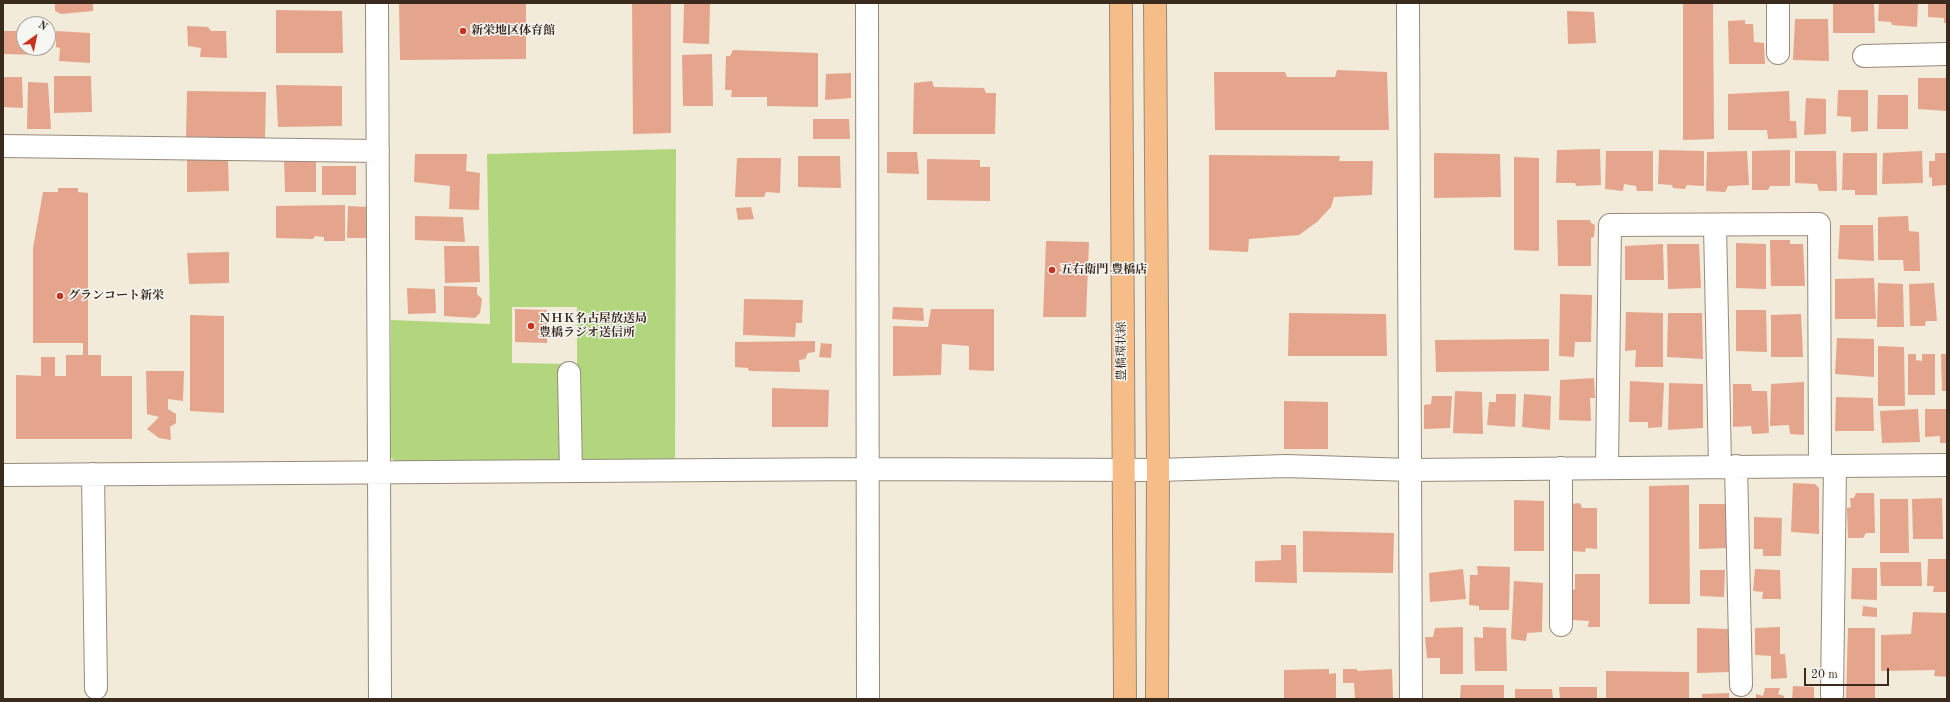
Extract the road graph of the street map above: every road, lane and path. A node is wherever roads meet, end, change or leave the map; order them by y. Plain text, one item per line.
1 (377, 3) edge
2 (868, 3) edge
3 (1121, 3) edge
4 (1155, 3) edge
5 (1408, 3) edge
6 (1778, 3) edge
7 (1778, 53) dead end
8 (1947, 54) edge
9 (1864, 56) dead end
10 (3, 146) edge
11 (378, 151) junction
12 (1716, 225) junction
13 (568, 373) dead end
14 (1827, 465) junction
15 (1947, 465) edge
16 (1728, 466) junction
17 (1607, 467) junction
18 (1561, 468) junction
19 (867, 469) junction
20 (1123, 470) junction
21 (1158, 470) junction
22 (1410, 470) junction
23 (571, 471) junction
24 (380, 472) junction
25 (93, 474) junction
26 (3, 475) edge
27 (1561, 624) dead end
28 (1741, 685) dead end
29 (96, 688) dead end
30 (1832, 695) dead end
31 (380, 699) edge
32 (868, 699) edge
33 (1125, 699) edge
34 (1157, 699) edge
35 (1411, 699) edge

1 - 11 street
2 - 19 street
3 - 20 main road, 豊橋環状線
4 - 21 main road
5 - 22 street
6 - 7 street
8 - 9 street
10 - 11 street
11 - 24 street
12 - 14 street
12 - 16 street
12 - 17 street
13 - 23 street
14 - 15 street
14 - 16 street
14 - 30 street
16 - 17 street
16 - 28 street
17 - 18 street
18 - 22 street
18 - 27 street
19 - 20 street
19 - 23 street
19 - 32 street
20 - 21 street
20 - 33 main road, 豊橋環状線
21 - 22 street
21 - 34 main road
22 - 35 street
23 - 24 street
24 - 25 street
24 - 31 street
25 - 26 street
25 - 29 street

